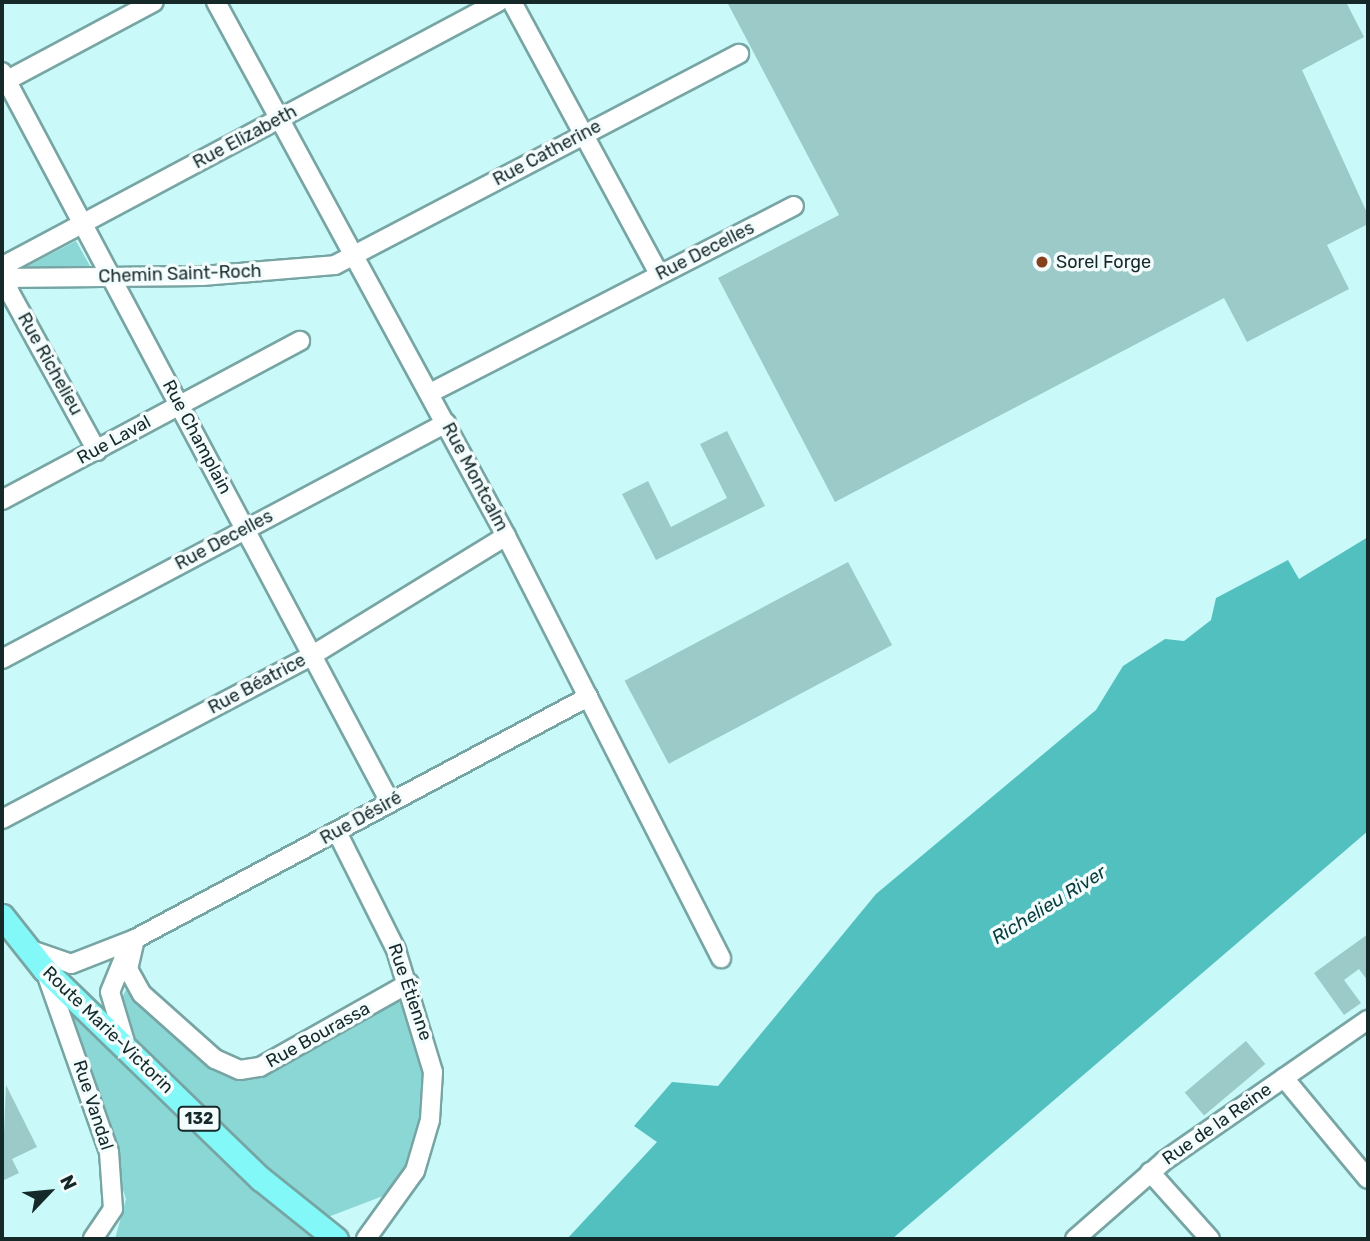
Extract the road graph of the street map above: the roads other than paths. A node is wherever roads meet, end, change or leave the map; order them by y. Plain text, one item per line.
1 (154, 2) edge
2 (216, 2) edge
3 (498, 2) edge
4 (512, 2) edge
5 (739, 54) dead end
6 (3, 79) edge
7 (283, 117) junction
8 (585, 132) junction
9 (794, 206) dead end
10 (80, 224) junction
11 (356, 255) junction
12 (659, 274) junction
13 (2, 278) edge
14 (111, 278) junction
15 (300, 341) dead end
16 (430, 393) junction
17 (180, 404) junction
18 (446, 423) junction
19 (97, 450) junction
20 (2, 500) edge
21 (245, 529) junction
22 (506, 536) junction
23 (311, 656) junction
24 (2, 659) edge
25 (589, 697) junction
26 (390, 802) junction
27 (2, 819) edge
28 (337, 832) junction
29 (2, 915) edge
30 (135, 939) junction
31 (22, 943) junction
32 (721, 958) dead end
33 (44, 969) junction
34 (409, 983) junction
35 (1368, 1020) edge
36 (137, 1059) junction
37 (1284, 1078) junction
38 (1150, 1172) junction
39 (1368, 1179) edge
40 (93, 1239) edge
41 (336, 1239) edge
42 (366, 1239) edge
43 (1075, 1239) edge
44 (1210, 1239) edge

1 - 6 street
2 - 7 street, Rue Montcalm
3 - 7 street, Rue Elizabeth
4 - 8 street
5 - 8 street, Rue Catherine
6 - 10 street, Rue Champlain
7 - 10 street, Rue Elizabeth
7 - 11 street, Rue Montcalm
8 - 11 street, Rue Catherine
8 - 12 street
9 - 12 street, Rue Decelles
10 - 13 street, Rue Elizabeth
10 - 14 street, Rue Champlain
11 - 14 street, Chemin Saint-Roch
11 - 16 street, Rue Montcalm
12 - 16 street, Rue Decelles
13 - 14 street, Chemin Saint-Roch
13 - 19 street, Rue Richelieu
14 - 17 street, Rue Champlain
15 - 17 street, Rue Laval
16 - 18 street, Rue Montcalm
17 - 19 street, Rue Laval
17 - 21 street, Rue Champlain
18 - 21 street, Rue Decelles
18 - 22 street, Rue Montcalm
19 - 20 street, Rue Laval
21 - 23 street, Rue Champlain
21 - 24 street, Rue Decelles
22 - 23 street, Rue Béatrice
22 - 25 street, Rue Montcalm
23 - 26 street, Rue Champlain
23 - 27 street, Rue Béatrice
25 - 26 street, Rue Désiré
25 - 32 street, Rue Montcalm
26 - 28 street, Rue Désiré
28 - 30 street, Rue Désiré
28 - 34 street, Rue Étienne
29 - 31 main road, Route Marie-Victorin / 132
30 - 31 street, Rue Désiré
30 - 34 street, Rue Bourassa
30 - 36 street
31 - 33 main road, Route Marie-Victorin / 132
33 - 36 main road, Route Marie-Victorin / 132
33 - 40 street, Rue Vandal
34 - 42 street, Rue Étienne
35 - 37 street, Rue de la Reine
36 - 41 main road, Route Marie-Victorin / 132
37 - 38 street, Rue de la Reine
37 - 39 street
38 - 43 street, Rue de la Reine
38 - 44 street

